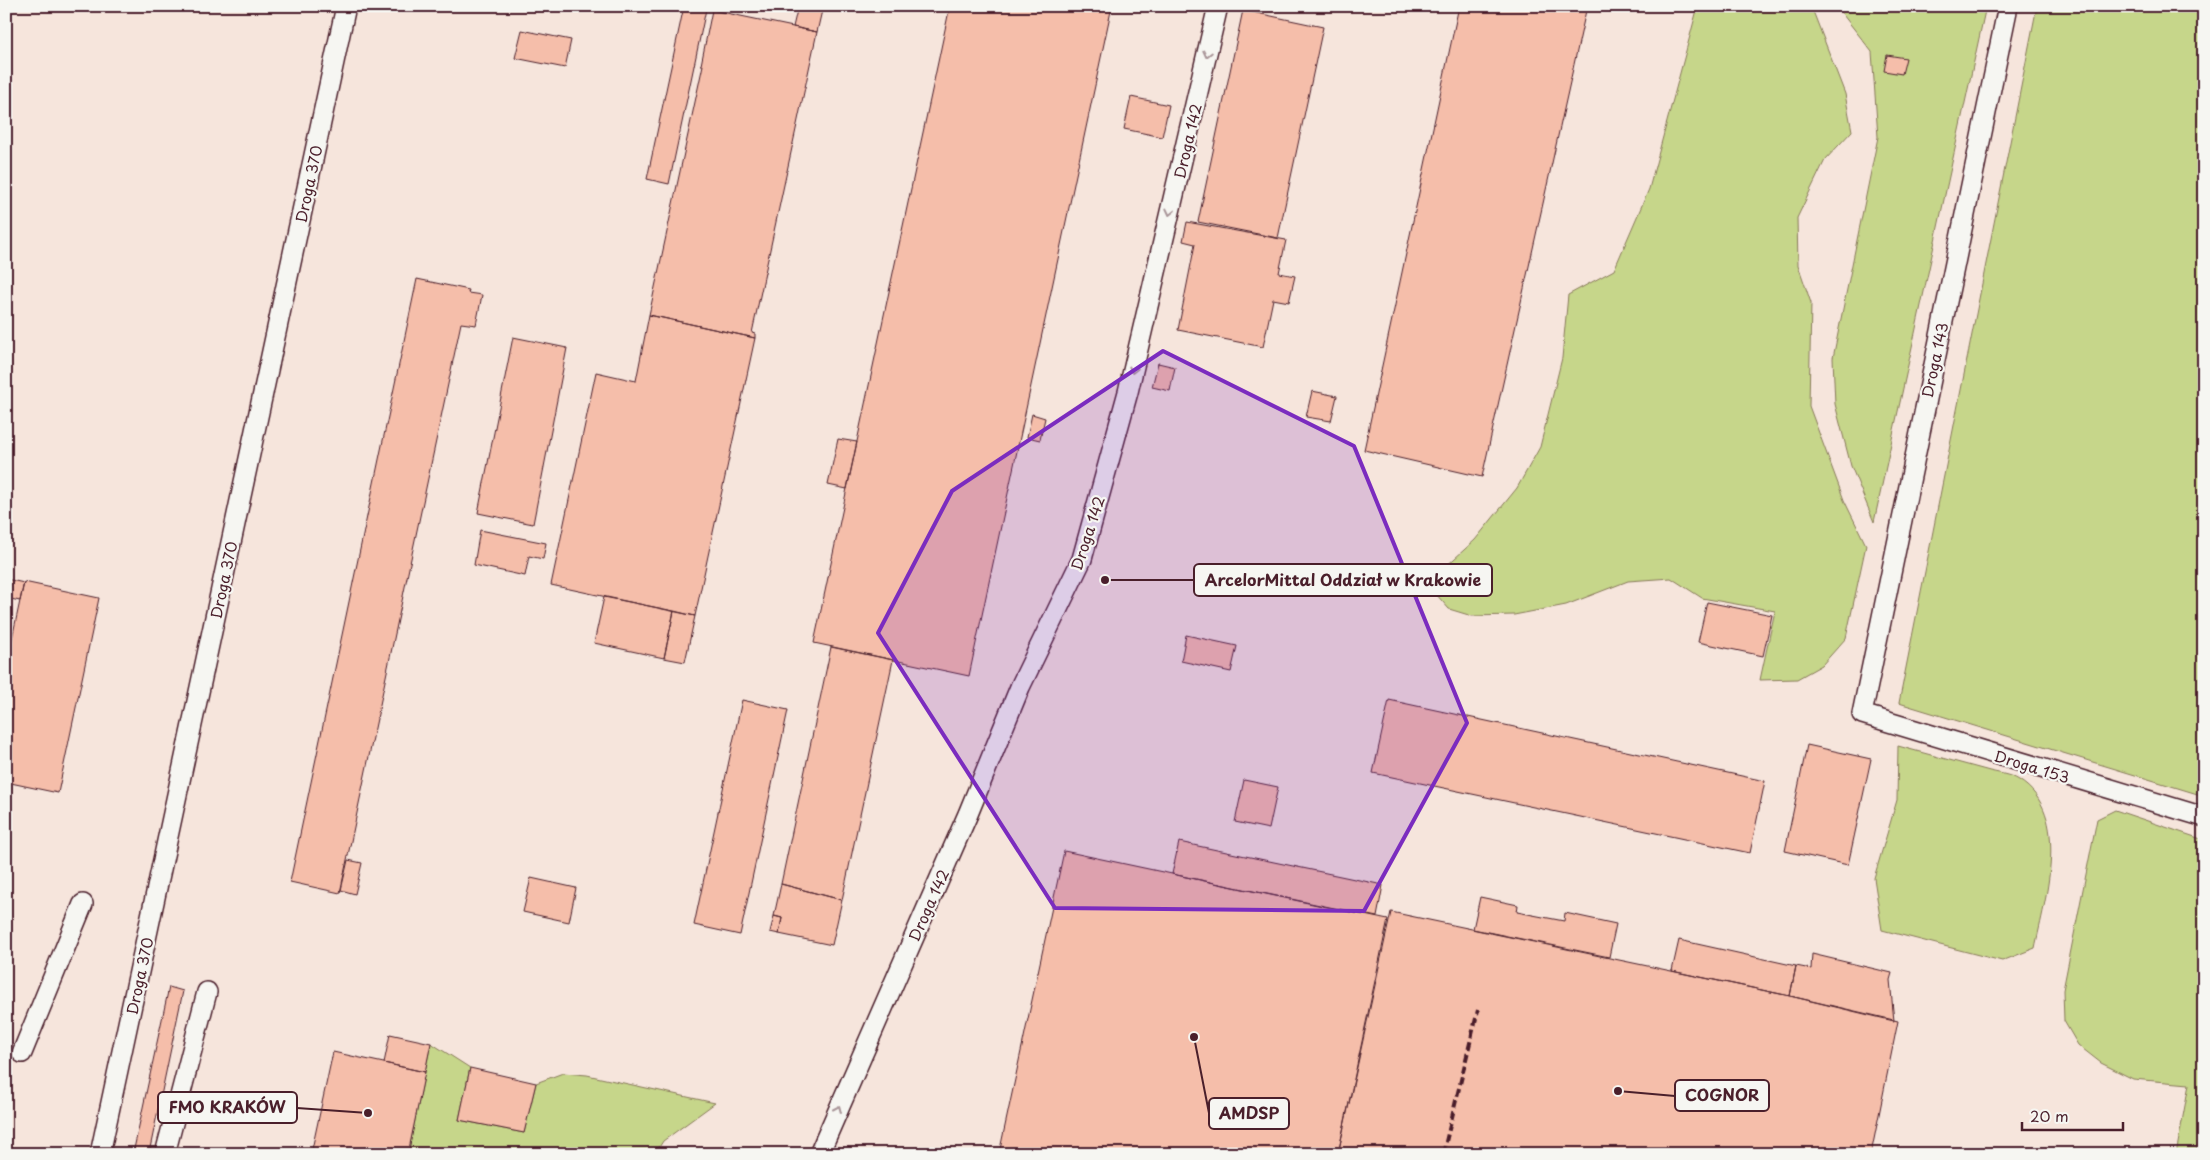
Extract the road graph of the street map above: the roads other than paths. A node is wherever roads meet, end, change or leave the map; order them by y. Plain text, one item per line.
1 (346, 6) edge
2 (1218, 6) edge
3 (2008, 6) edge
4 (1862, 714) joint
5 (2204, 817) edge
6 (83, 904) dead end
7 (207, 992) dead end
8 (22, 1053) dead end
9 (100, 1154) edge
10 (165, 1154) edge
11 (819, 1154) edge

1 - 9 lane, Droga 370
2 - 11 lane, Droga 142
3 - 4 lane, Droga 143
4 - 5 lane, Droga 153
6 - 8 lane
7 - 10 lane

